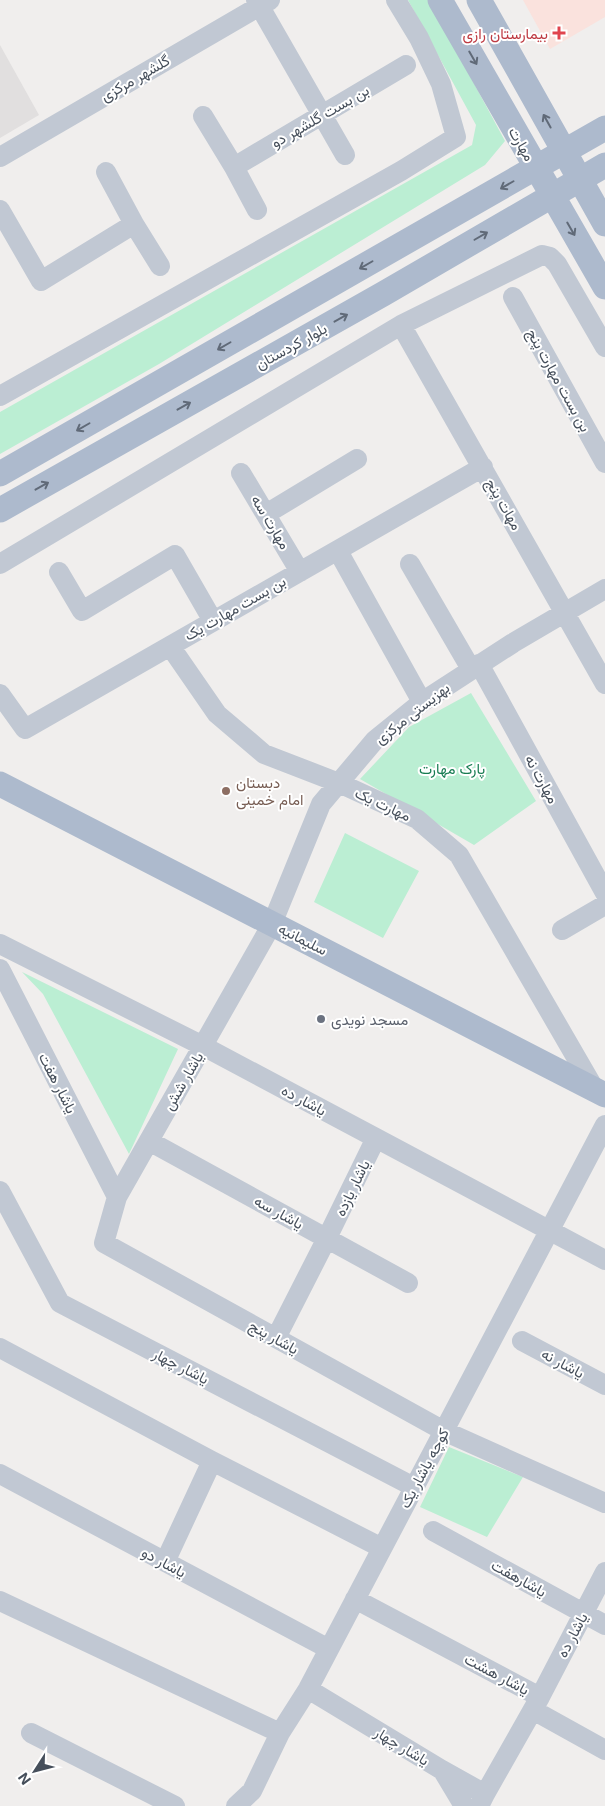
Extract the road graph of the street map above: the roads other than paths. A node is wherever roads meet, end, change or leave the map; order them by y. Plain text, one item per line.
1 (396, 0) edge
2 (440, 0) edge
3 (479, 0) edge
4 (262, 2) edge
5 (406, 65) dead end
6 (322, 115) junction
7 (203, 116) dead end
8 (605, 128) edge
9 (564, 152) junction
10 (345, 155) dead end
11 (0, 157) edge
12 (605, 165) edge
13 (234, 167) junction
14 (536, 168) junction
15 (106, 172) dead end
16 (580, 180) junction
17 (551, 195) junction
18 (0, 210) edge
19 (257, 210) dead end
20 (134, 224) junction
21 (605, 224) edge
22 (160, 266) dead end
23 (605, 287) edge
24 (513, 297) dead end
25 (401, 325) junction
26 (605, 347) edge
27 (0, 396) edge
28 (358, 459) dead end
29 (605, 462) edge
30 (483, 467) junction
31 (241, 473) dead end
32 (0, 474) edge
33 (0, 510) edge
34 (266, 514) junction
35 (338, 551) junction
36 (0, 564) edge
37 (410, 564) dead end
38 (59, 572) dead end
39 (300, 572) junction
40 (605, 589) edge
41 (565, 612) junction
42 (213, 621) junction
43 (170, 646) junction
44 (475, 667) junction
45 (605, 684) edge
46 (0, 694) edge
47 (422, 702) junction
48 (339, 783) junction
49 (0, 784) edge
50 (605, 893) edge
51 (605, 905) edge
52 (272, 924) junction
53 (562, 930) dead end
54 (0, 944) edge
55 (0, 969) edge
56 (203, 1046) junction
57 (600, 1093) edge
58 (605, 1125) edge
59 (376, 1138) junction
60 (149, 1141) junction
61 (0, 1191) edge
62 (117, 1197) junction
63 (549, 1231) junction
64 (328, 1238) junction
65 (104, 1243) joint
66 (605, 1260) edge
67 (408, 1283) dead end
68 (276, 1338) junction
69 (522, 1341) dead end
70 (0, 1348) edge
71 (605, 1385) edge
72 (444, 1431) junction
73 (212, 1461) junction
74 (0, 1474) edge
75 (414, 1487) junction
76 (605, 1503) edge
77 (433, 1531) dead end
78 (382, 1548) junction
79 (165, 1562) junction
80 (605, 1572) edge
81 (355, 1599) junction
82 (0, 1601) edge
83 (584, 1613) junction
84 (605, 1625) edge
85 (329, 1649) junction
86 (308, 1689) junction
87 (536, 1703) junction
88 (31, 1733) dead end
89 (280, 1733) junction
90 (605, 1750) edge
91 (480, 1802) edge
92 (175, 1806) edge
93 (236, 1806) edge

1 - 27 street
2 -> 14 main road, مهارت
9 -> 3 main road
4 - 6 street
4 - 11 street, گلشهر مرکزی
5 - 6 street, بن بست گلشهر دو
6 - 10 street
6 - 13 street, بن بست گلشهر دو
7 - 13 street
8 - 9 main road
9 - 14 main road
9 - 16 main road
12 - 16 main road, بلوار کردستان
13 - 19 street
14 - 17 main road, مهارت
14 -> 32 main road
15 - 20 street
16 - 17 main road, بلوار کردستان
16 - 21 main road
17 -> 23 main road, مهارت
33 -> 17 main road, بلوار کردستان
18 - 20 street
20 - 22 street
24 - 29 street, بن بست مهارت پنج
25 - 26 street
25 - 30 street, مهات پنج
25 - 36 street
28 - 34 street
30 - 35 street, بن بست مهارت یک
30 - 41 street, مهات پنج
31 - 34 street, مهارت سه
34 - 39 street, مهارت سه
35 - 39 street, بن بست مهارت یک
35 - 47 street
37 - 44 street, مهارت نه
38 - 42 street
39 - 42 street, بن بست مهارت یک
40 - 41 street, بهزیستی مرکزی
41 - 44 street, بهزیستی مرکزی
41 - 45 street, مهات پنج
42 - 43 street, بن بست مهارت یک
43 - 46 street, بن بست مهارت یک
43 - 48 street, مهارت یک
44 - 47 street, بهزیستی مرکزی
44 - 50 street, مهارت نه
47 - 48 street, بهزیستی مرکزی
48 - 52 street, بهزیستی مرکزی
48 - 57 street, مهارت یک
49 - 52 main road, سلیمانیه
51 - 53 street
52 - 56 street, یاشار شش
52 - 57 main road, سلیمانیه
54 - 56 street, یاشار ده
55 - 62 street, یاشار هفت
56 - 59 street, یاشار ده
56 - 60 street, یاشار شش
58 - 63 street, کوچه یاشار یک
59 - 63 street, یاشار ده
59 - 64 street, یاشار یازده
60 - 62 street, یاشار شش
60 - 64 street, یاشار سه
61 - 75 street, یاشار چهار
62 - 65 street, یاشار شش
63 - 66 street, یاشار ده
63 - 72 street, کوچه یاشار یک
64 - 67 street, یاشار سه
64 - 68 street, یاشار یازده
65 - 68 street, یاشار پنج
68 - 72 street, یاشار پنج
69 - 71 street, یاشار نه
70 - 73 street
72 - 75 street, کوچه یاشار یک
72 - 76 street
73 - 78 street
73 - 79 street
74 - 79 street, یاشار دو
75 - 78 street, کوچه یاشار یک
77 - 83 street, یاشارهفت
78 - 81 street, کوچه یاشار یک
79 - 85 street, یاشار دو
80 - 83 street, یاشار ده
81 - 85 street, کوچه یاشار یک
81 - 87 street, یاشار هشت
82 - 89 street
83 - 84 street, یاشارهفت
83 - 87 street, یاشار ده
85 - 86 street, کوچه یاشار یک
86 - 89 street, کوچه یاشار یک
86 - 91 street, یاشار چهار
87 - 90 street
87 - 91 street, یاشار هشت
88 - 92 street
89 - 93 street, کوچه یاشار یک

